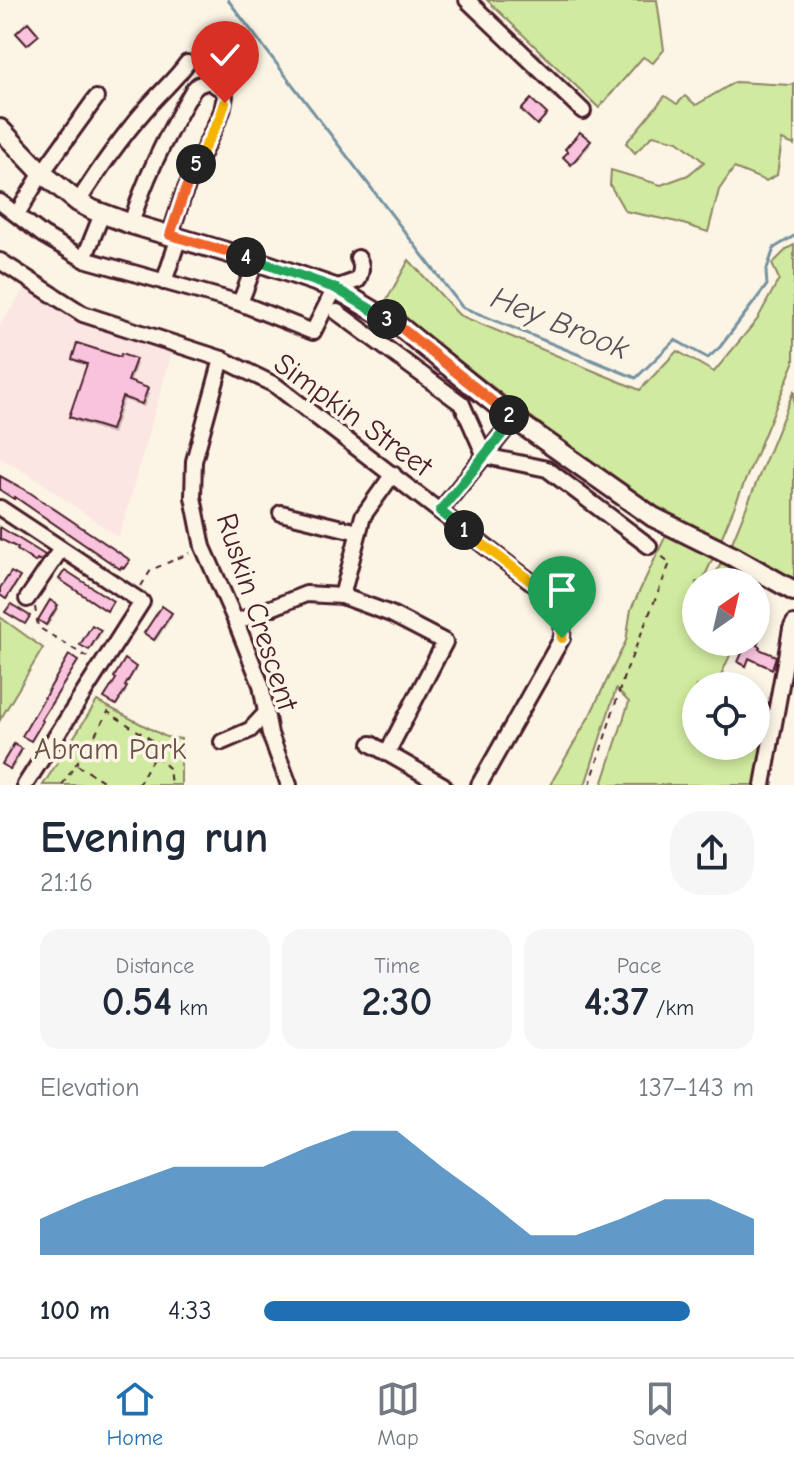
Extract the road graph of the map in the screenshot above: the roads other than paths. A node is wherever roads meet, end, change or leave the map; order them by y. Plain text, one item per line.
1 (467, 0) edge
2 (187, 63) dead end
3 (96, 98) dead end
4 (583, 111) dead end
5 (0, 129) edge
6 (42, 173) junction
7 (0, 202) edge
8 (78, 202) junction
9 (17, 214) junction
10 (102, 214) junction
11 (131, 224) junction
12 (174, 236) junction
13 (358, 258) dead end
14 (84, 259) junction
15 (0, 261) edge
16 (256, 261) junction
17 (164, 282) junction
18 (335, 288) junction
19 (240, 303) junction
20 (337, 312) dead end
21 (222, 359) junction
22 (514, 419) junction
23 (485, 456) junction
24 (393, 474) junction
25 (0, 508) edge
26 (440, 511) junction
27 (281, 513) dead end
28 (358, 532) junction
29 (649, 546) road end
30 (61, 549) junction
31 (794, 591) edge
32 (342, 596) junction
33 (27, 599) road end
34 (236, 622) junction
35 (794, 623) edge
36 (265, 714) junction
37 (222, 742) dead end
38 (371, 744) dead end
39 (387, 753) junction
40 (286, 784) edge
41 (25, 785) edge
42 (443, 785) edge
43 (479, 785) edge
44 (763, 785) edge

1 - 4 street
2 - 8 street
3 - 6 street
5 - 6 main road
6 - 8 main road
6 - 9 street
7 - 9 street
8 - 10 main road
9 - 14 street
10 - 11 main road
10 - 14 street
11 - 12 main road
11 - 12 street
12 - 16 main road
12 - 17 street
13 - 18 street
14 - 17 street
15 - 21 street, Simpkin Street
16 - 18 main road
16 - 19 street
17 - 19 street
18 - 19 street
18 - 22 main road
20 - 23 street
21 - 24 street, Simpkin Street
21 - 34 street, Ruskin Crescent
22 - 23 street
22 - 31 main road
23 - 26 street
23 - 29 street
24 - 26 street, Simpkin Street
24 - 28 street
25 - 30 street
26 - 43 street, Simpkin Street
27 - 28 street
28 - 32 street
30 - 33 street
30 - 41 street
32 - 34 street
32 - 39 street
34 - 36 street, Ruskin Crescent
35 - 44 street
36 - 37 street
36 - 40 street, Ruskin Crescent
38 - 39 street
39 - 42 street

